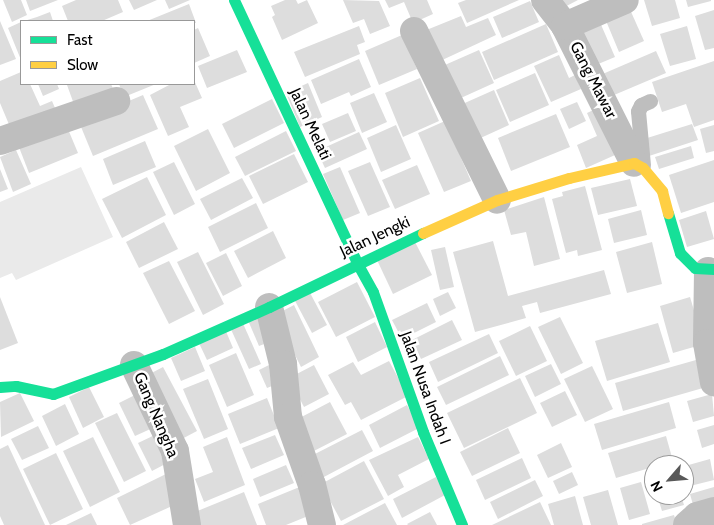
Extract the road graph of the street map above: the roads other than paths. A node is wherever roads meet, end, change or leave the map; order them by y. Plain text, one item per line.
1 (234, 0) edge
2 (545, 0) edge
3 (624, 0) edge
4 (566, 26) junction
5 (414, 31) dead end
6 (116, 101) dead end
7 (650, 101) dead end
8 (0, 141) edge
9 (638, 166) junction
10 (497, 200) junction
11 (357, 262) junction
12 (711, 270) edge
13 (269, 307) junction
14 (134, 365) junction
15 (714, 382) edge
16 (0, 387) edge
17 (714, 510) edge
18 (187, 525) edge
19 (322, 525) edge
20 (462, 525) edge
21 (687, 525) edge

1 - 11 street, Jalan Melati
2 - 4 street, Gang Mawar
3 - 4 street
4 - 9 street, Gang Mawar
5 - 10 street
6 - 8 street
7 - 9 lane
9 - 10 street, Jalan Jengki
9 - 12 street
10 - 11 street, Jalan Jengki
11 - 13 street, Jalan Jengki
11 - 20 street, Jalan Nusa Indah I
12 - 15 street
13 - 14 street, Jalan Jengki
13 - 19 street
14 - 16 street, Jalan Jengki
14 - 18 street, Gang Nangha
17 - 21 street

